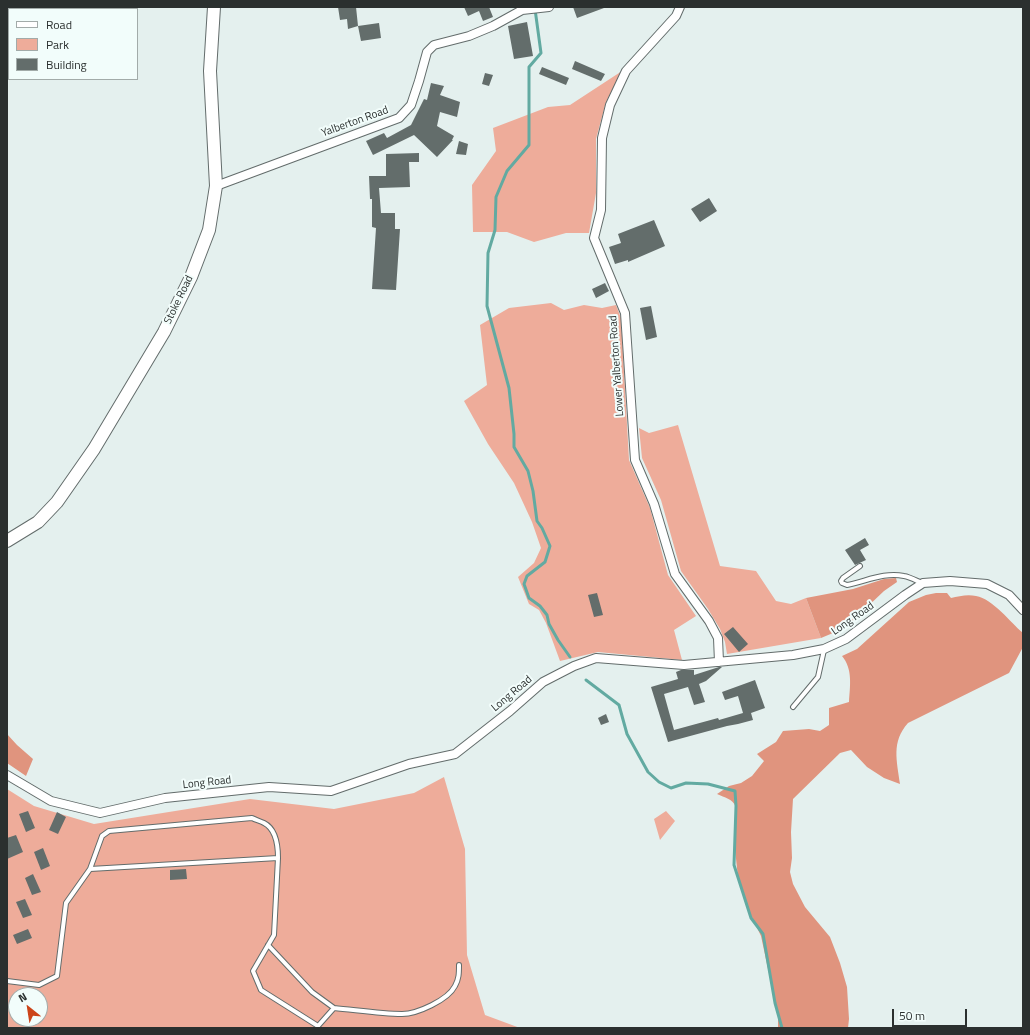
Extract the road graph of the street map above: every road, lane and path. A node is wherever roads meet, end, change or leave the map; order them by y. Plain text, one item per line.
1 (214, 7) edge
2 (548, 7) edge
3 (680, 7) edge
4 (216, 186) junction
5 (7, 541) edge
6 (860, 566) dead end
7 (923, 583) junction
8 (1023, 610) edge
9 (824, 649) junction
10 (720, 662) junction
11 (793, 707) dead end
12 (7, 776) edge
13 (278, 858) junction
14 (90, 869) junction
15 (268, 945) junction
16 (459, 965) dead end
17 (7, 981) edge
18 (334, 1008) junction

1 - 4 street, Stoke Road
2 - 4 street, Yalberton Road
3 - 10 street, Lower Yalberton Road
4 - 5 street, Stoke Road
6 - 7 lane
7 - 8 street, Long Road
7 - 9 street, Long Road
9 - 10 street, Long Road
9 - 11 lane
10 - 12 street, Long Road
13 - 14 lane
13 - 14 lane
13 - 15 lane
14 - 17 lane
15 - 18 lane
15 - 18 lane
16 - 18 lane

